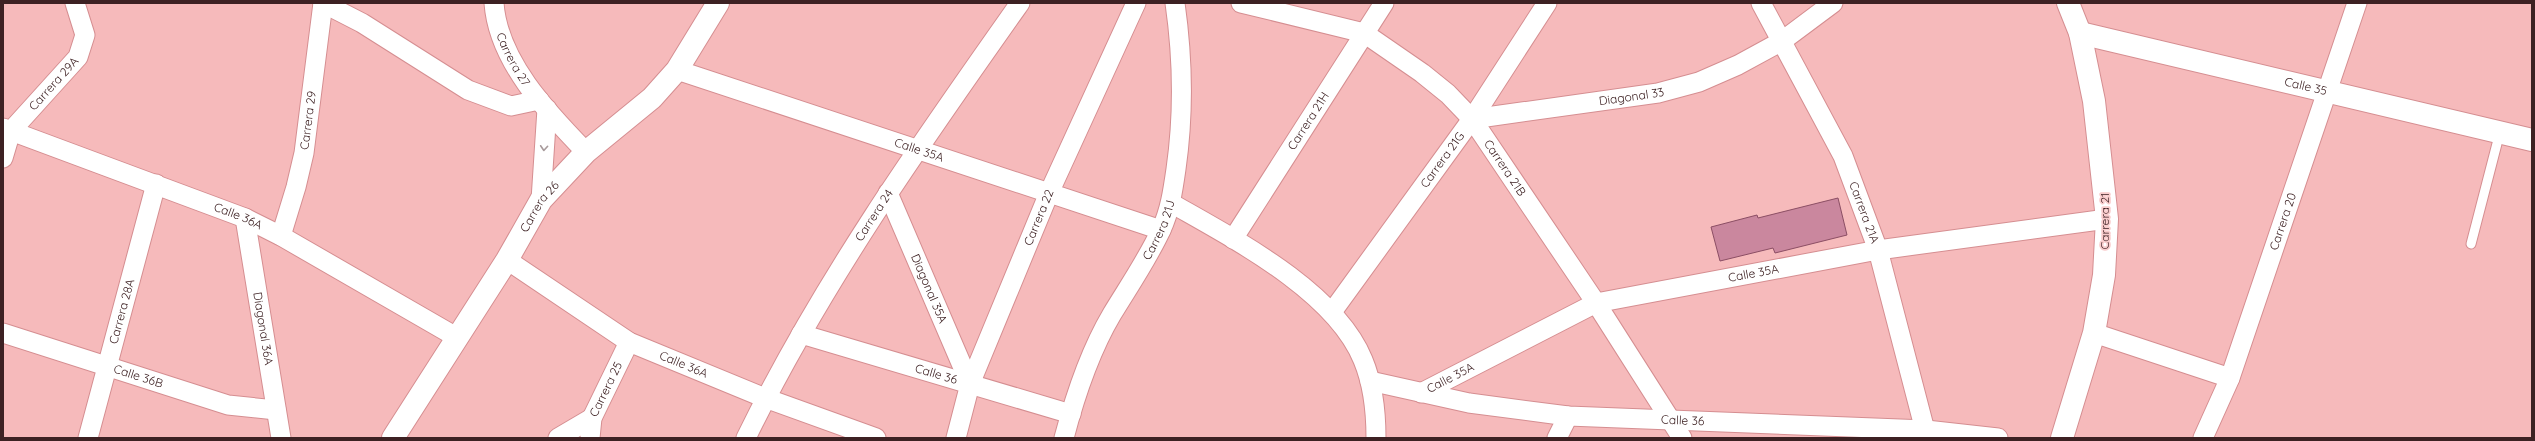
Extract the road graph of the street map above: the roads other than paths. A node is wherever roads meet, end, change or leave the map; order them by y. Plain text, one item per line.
1 (75, 3) edge
2 (323, 3) edge
3 (494, 3) edge
4 (718, 3) edge
5 (1020, 3) edge
6 (1136, 3) edge
7 (1175, 3) edge
8 (1241, 3) edge
9 (1384, 3) edge
10 (1547, 3) edge
11 (1761, 3) edge
12 (1833, 3) edge
13 (2068, 3) edge
14 (2357, 3) edge
15 (1364, 33) junction
16 (2080, 33) junction
17 (1782, 41) junction
18 (677, 70) junction
19 (2327, 91) junction
20 (543, 104) junction
21 (1472, 119) junction
22 (6, 127) edge
23 (2500, 132) junction
24 (2532, 140) edge
25 (916, 149) junction
26 (586, 152) junction
27 (3, 158) edge
28 (156, 184) junction
29 (888, 193) junction
30 (1049, 193) junction
31 (541, 200) junction
32 (1171, 203) junction
33 (245, 218) junction
34 (2107, 219) junction
35 (1161, 230) junction
36 (281, 236) junction
37 (1233, 238) junction
38 (2471, 244) dead end
39 (1878, 250) junction
40 (507, 260) junction
41 (1596, 303) junction
42 (1332, 312) junction
43 (3, 333) edge
44 (2094, 333) junction
45 (801, 334) junction
46 (458, 338) junction
47 (629, 342) junction
48 (108, 366) junction
49 (2230, 378) junction
50 (1370, 381) junction
51 (970, 384) junction
52 (1421, 393) junction
53 (765, 398) junction
54 (276, 410) junction
55 (1070, 414) junction
56 (1568, 416) junction
57 (592, 418) junction
58 (1672, 419) junction
59 (1926, 434) edge
60 (88, 438) edge
61 (281, 438) edge
62 (393, 438) edge
63 (558, 438) edge
64 (590, 438) edge
65 (746, 438) edge
66 (876, 438) edge
67 (956, 438) edge
68 (1064, 438) edge
69 (1376, 438) edge
70 (1557, 438) edge
71 (1682, 438) edge
72 (1998, 438) edge
73 (2062, 438) edge
74 (2203, 438) edge

1 - 22 street, Carrera 29A
2 - 20 street
2 - 36 street, Carrera 29
3 - 20 street, Carrera 27
4 - 18 street, Carrera 26
5 - 25 street, Carrera 24
6 - 30 street, Carrera 22
7 - 32 street, Carrera 21J
8 - 15 street, Carrera 21B
9 - 15 street, Carrera 21H
10 - 21 street, Carrera 21G
11 - 17 street, Carrera 21A
12 - 17 street, Diagonal 33
13 - 16 street, Carrera 21
14 - 19 street, Carrera 20
15 - 21 street, Carrera 21B
15 - 37 street, Carrera 21H
16 - 19 street, Calle 35
16 - 34 street, Carrera 21
17 - 21 street, Diagonal 33
17 - 39 street, Carrera 21A
18 - 25 street, Calle 35A
18 - 26 street, Carrera 26
19 - 23 street, Calle 35
19 - 49 street, Carrera 20
20 - 26 street, Carrera 27
20 -> 31 street
21 - 41 street, Carrera 21B
21 - 42 street, Carrera 21G
22 - 27 street, Carrera 29A
22 - 28 street, Calle 36A
23 - 24 street, Calle 35
23 - 38 lane
25 - 29 street, Carrera 24
25 - 30 street, Calle 35A
26 - 31 street, Carrera 26
28 - 33 street, Calle 36A
28 - 48 street, Carrera 28A
29 - 45 street, Carrera 24
29 - 51 street, Diagonal 35A
30 - 35 street, Calle 35A
30 - 51 street, Carrera 22
31 - 40 street, Carrera 26
32 - 35 street, Carrera 21J
32 - 37 street
33 - 36 street, Calle 36A
33 - 54 street, Diagonal 36A
34 - 39 street, Calle 35A
34 - 44 street, Carrera 21
35 - 55 street, Carrera 21J
36 - 46 street, Calle 36A
37 - 42 street
39 - 41 street, Calle 35A
39 - 59 street, Carrera 21A
40 - 46 street, Carrera 26
40 - 47 street, Calle 36A
41 - 52 street, Calle 35A
41 - 58 street, Carrera 21B
42 - 50 street
43 - 48 street, Calle 36B
44 - 49 street
44 - 73 street, Carrera 21
45 - 51 street, Calle 36
45 - 53 street, Carrera 24
46 - 62 street, Carrera 26
47 - 53 street, Calle 36A
47 - 57 street, Carrera 25
48 - 54 street, Calle 36B
48 - 60 street, Carrera 28A
49 - 74 street, Carrera 20
50 - 52 street, Calle 36
50 - 69 street
51 - 55 street, Calle 36
51 - 67 street, Carrera 22
52 - 56 street, Calle 36
53 - 65 street, Carrera 24
53 - 66 street, Calle 36A
54 - 61 street, Diagonal 36A
55 - 68 street, Carrera 21J
56 - 58 street, Calle 36
56 - 70 street
57 - 63 street
57 - 64 street, Carrera 25
58 - 59 street, Calle 36
58 - 71 street, Carrera 21B
59 - 72 street, Calle 36

